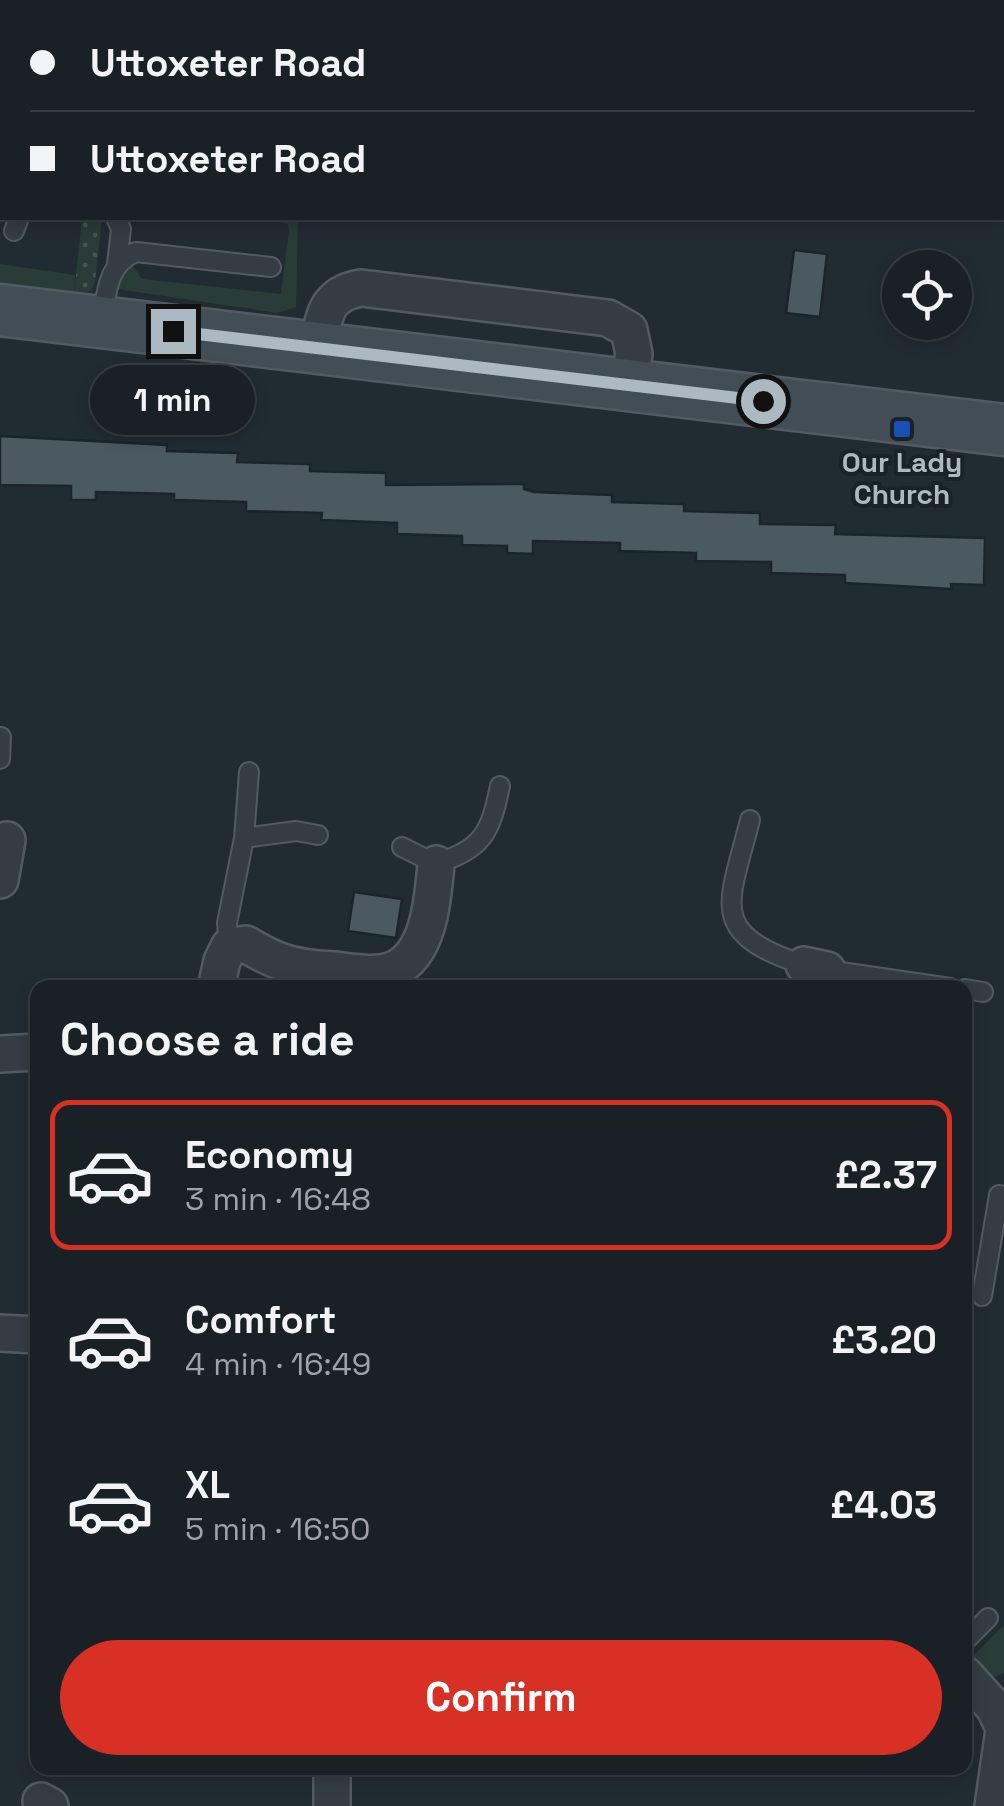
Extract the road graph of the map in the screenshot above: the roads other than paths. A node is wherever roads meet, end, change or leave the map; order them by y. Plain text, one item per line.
1 (117, 220) edge
2 (117, 264) junction
3 (271, 267) dead end
4 (0, 310) edge
5 (101, 322) junction
6 (1004, 430) edge
7 (1, 737) edge
8 (0, 759) edge
9 (249, 772) dead end
10 (500, 786) dead end
11 (750, 820) dead end
12 (5, 834) dead end
13 (318, 836) dead end
14 (244, 838) junction
15 (402, 847) dead end
16 (436, 864) junction
17 (0, 880) edge
18 (229, 947) junction
19 (820, 974) edge
20 (218, 980) edge
21 (876, 980) edge
22 (30, 1052) edge
23 (0, 1054) edge
24 (1004, 1196) edge
25 (982, 1296) dead end
26 (0, 1334) edge
27 (30, 1335) edge
28 (988, 1618) dead end
29 (972, 1634) edge
30 (972, 1683) edge
31 (1004, 1729) edge
32 (332, 1775) edge
33 (332, 1806) edge
34 (993, 1806) edge

1 - 2 lane
2 - 3 lane
2 - 5 lane
4 - 5 main road
5 - 6 main road
7 - 8 lane
9 - 14 lane
10 - 16 lane
11 - 19 lane
12 - 17 street
13 - 14 lane
14 - 18 lane
15 - 16 lane
16 - 18 street
18 - 20 street
19 - 21 lane
22 - 23 street
24 - 25 lane
26 - 27 street
28 - 29 lane
30 - 31 street
31 - 34 street
32 - 33 street

